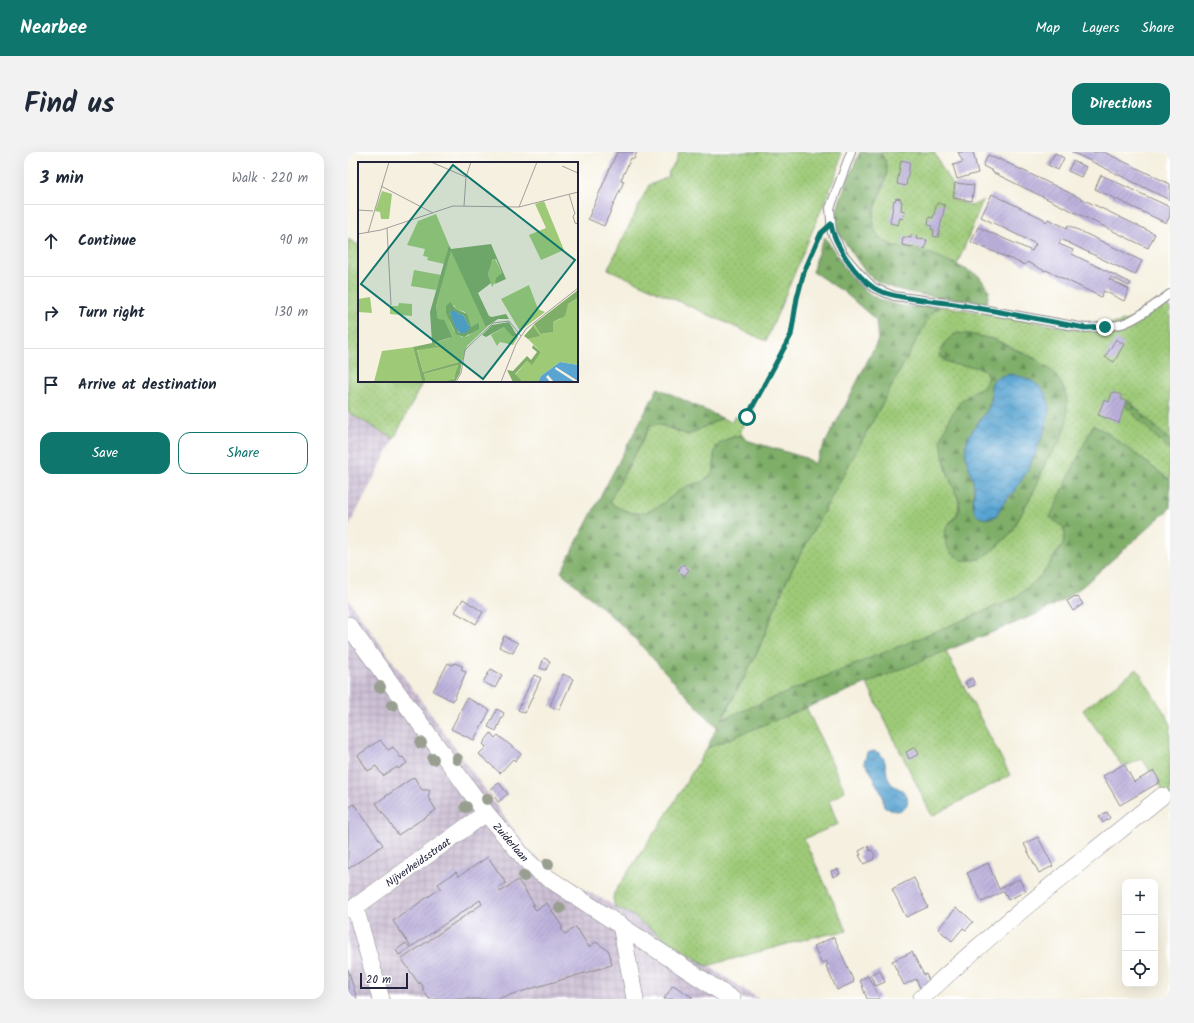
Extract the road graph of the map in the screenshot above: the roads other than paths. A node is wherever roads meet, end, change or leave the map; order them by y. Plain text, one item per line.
1 (851, 152) edge
2 (1170, 294) edge
3 (348, 625) edge
4 (1162, 796) dead end
5 (486, 813) junction
6 (352, 908) edge
7 (621, 925) junction
8 (381, 999) edge
9 (635, 999) edge
10 (732, 999) edge
11 (921, 999) edge

1 - 2 lane
3 - 5 street, Zuiderlaan
4 - 11 street
5 - 6 street, Nijverheidsstraat
5 - 7 street, Zuiderlaan
6 - 8 street
7 - 9 street
7 - 10 street, Zuiderlaan

